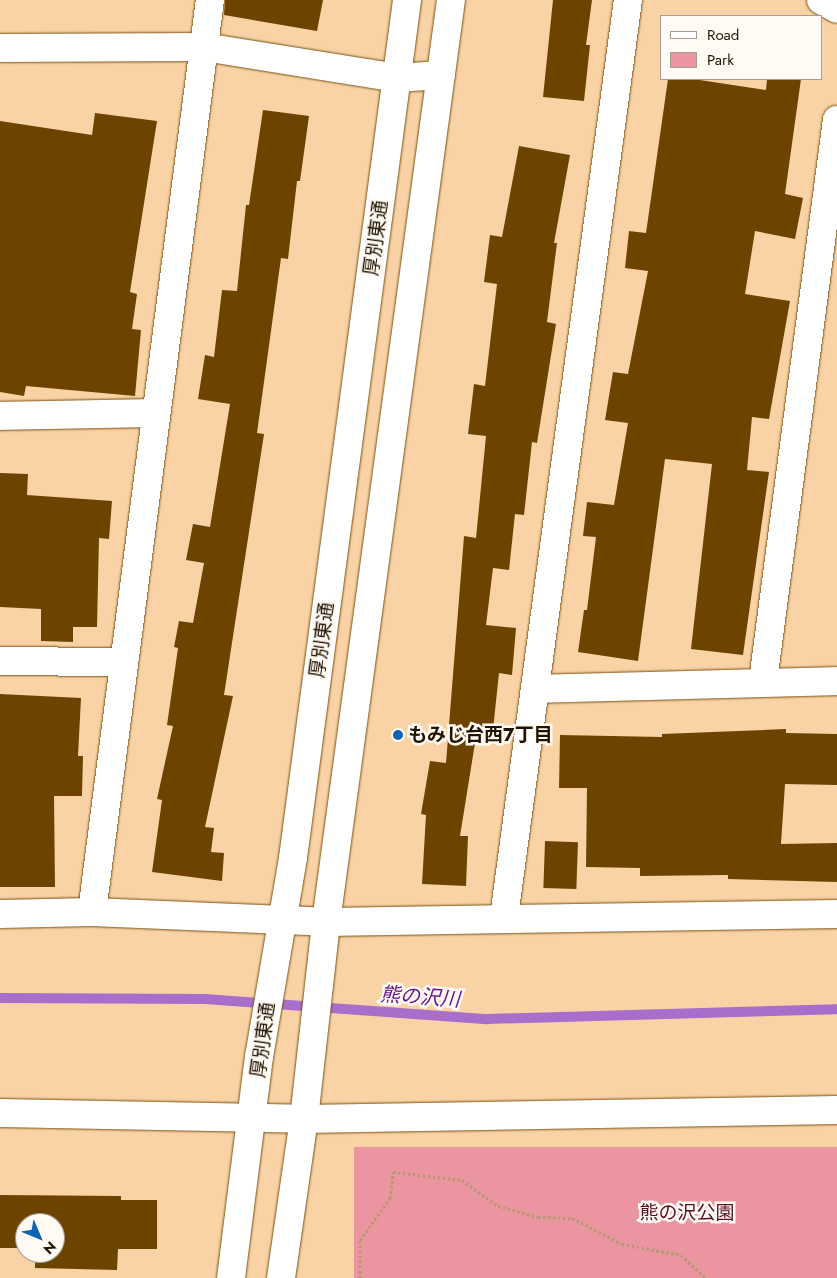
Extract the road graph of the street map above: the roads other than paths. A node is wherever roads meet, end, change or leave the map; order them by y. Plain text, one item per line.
1 (210, 0) edge
2 (407, 0) edge
3 (451, 0) edge
4 (628, 0) edge
5 (821, 0) edge
6 (837, 9) edge
7 (0, 48) edge
8 (204, 48) junction
9 (441, 75) junction
10 (397, 78) junction
11 (837, 120) edge
12 (155, 413) junction
13 (0, 416) edge
14 (0, 661) edge
15 (123, 662) junction
16 (763, 681) junction
17 (837, 681) edge
18 (537, 688) junction
19 (92, 912) junction
20 (0, 914) edge
21 (837, 914) edge
22 (504, 917) junction
23 (282, 920) junction
24 (326, 922) junction
25 (837, 1110) edge
26 (0, 1113) edge
27 (253, 1118) junction
28 (304, 1119) junction
29 (231, 1278) edge
30 (281, 1278) edge

1 - 8 street
2 - 10 street, 厚別東通
3 - 9 street
4 - 18 street
5 - 6 street
7 - 8 street
8 - 10 street
8 - 12 street
9 - 10 street
9 - 24 street
10 - 23 street, 厚別東通
11 - 16 street
12 - 13 street
12 - 15 street
14 - 15 street
15 - 19 street
16 - 17 street
16 - 18 street
18 - 22 street
19 - 20 street
19 - 23 street
21 - 22 street
22 - 24 street
23 - 24 street
23 - 27 street, 厚別東通
24 - 28 street
25 - 28 street
26 - 27 street
27 - 28 street
27 - 29 street, 厚別東通
28 - 30 street

